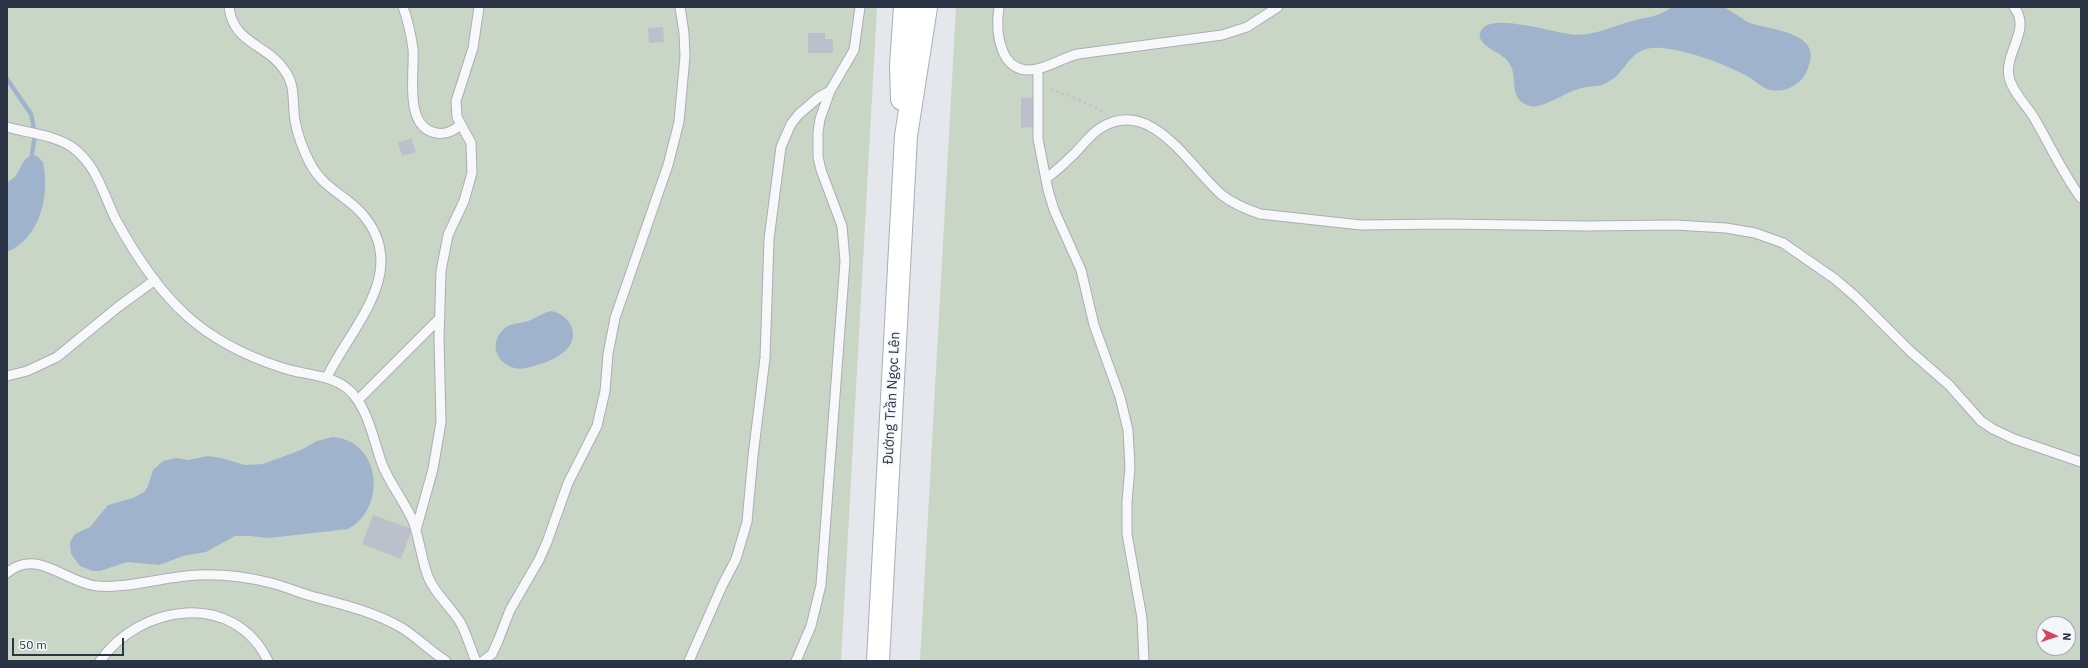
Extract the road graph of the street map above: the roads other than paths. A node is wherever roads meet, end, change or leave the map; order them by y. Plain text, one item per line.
1 (229, 7) edge
2 (403, 7) edge
3 (479, 7) edge
4 (680, 7) edge
5 (860, 7) edge
6 (905, 7) edge
7 (926, 7) edge
8 (999, 7) edge
9 (1278, 7) edge
10 (2014, 7) edge
11 (1038, 69) junction
12 (830, 92) junction
13 (461, 124) junction
14 (7, 127) edge
15 (906, 136) junction
16 (1046, 179) junction
17 (2081, 198) edge
18 (155, 280) junction
19 (440, 318) junction
20 (7, 376) edge
21 (327, 377) junction
22 (358, 400) junction
23 (2081, 462) edge
24 (416, 530) junction
25 (7, 573) edge
26 (100, 661) edge
27 (268, 661) edge
28 (446, 661) edge
29 (476, 661) edge
30 (483, 661) edge
31 (689, 661) edge
32 (796, 661) edge
33 (878, 661) edge
34 (1144, 661) edge

1 - 21 lane
2 - 13 lane
3 - 13 lane
4 - 30 lane
5 - 12 lane
6 - 15 street, Đường Trần Ngọc Lên
7 - 15 street, Đường Trần Ngọc Lên
8 - 11 lane
9 - 11 lane
10 - 17 lane
11 - 16 lane
12 - 31 lane
12 - 32 lane
13 - 19 lane
14 - 18 lane
15 - 33 street, Đường Trần Ngọc Lên
16 - 23 lane
16 - 34 lane
18 - 20 lane
18 - 21 lane
19 - 22 lane
19 - 24 lane
21 - 22 lane
22 - 24 lane
24 - 29 lane
25 - 28 lane
26 - 27 lane

